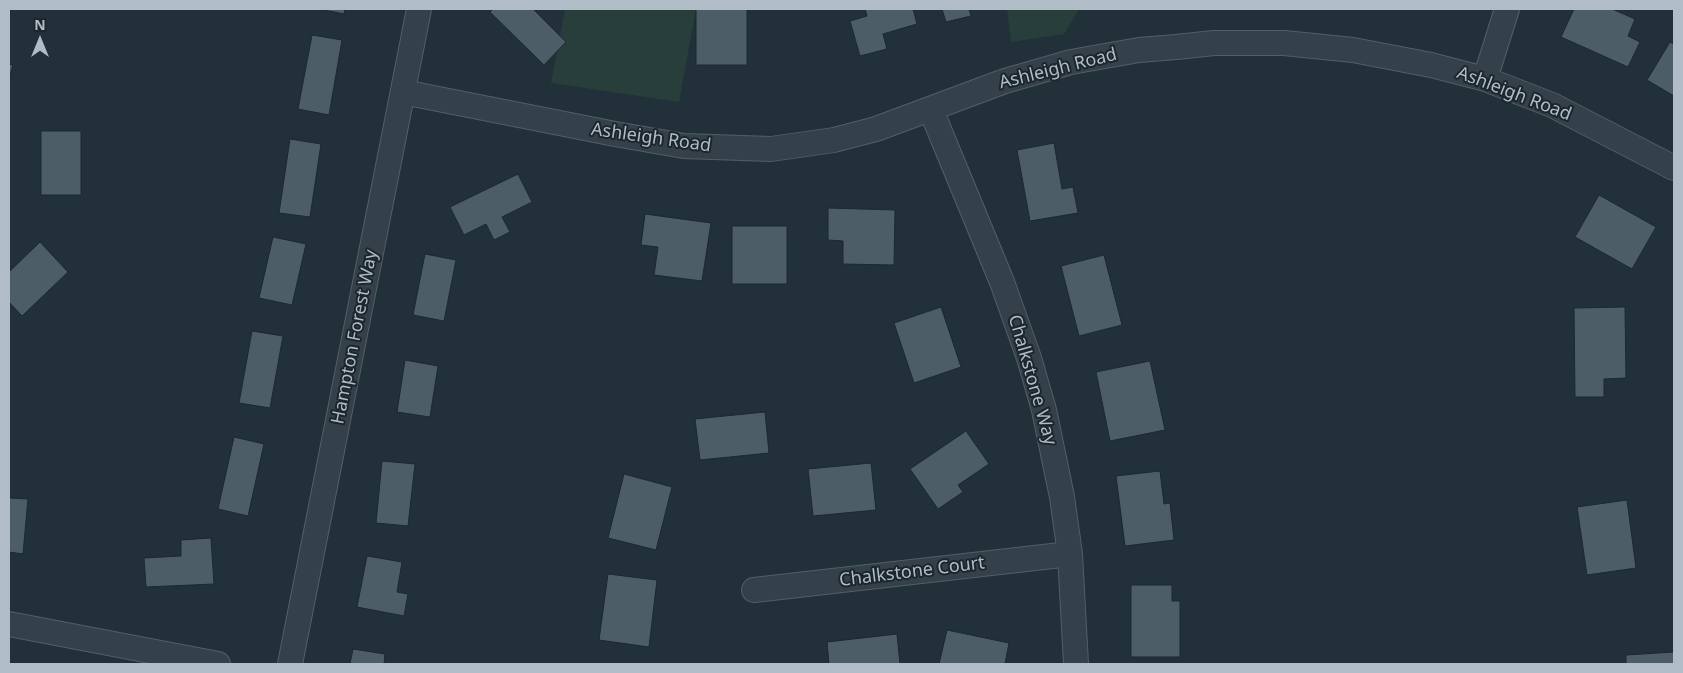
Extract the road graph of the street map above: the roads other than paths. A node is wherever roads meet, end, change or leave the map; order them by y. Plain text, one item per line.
1 (419, 9) edge
2 (1507, 9) edge
3 (1485, 79) junction
4 (403, 92) junction
5 (930, 110) junction
6 (1674, 168) edge
7 (1070, 554) junction
8 (754, 590) dead end
9 (9, 624) edge
10 (218, 664) edge
11 (290, 664) edge
12 (1076, 664) edge

1 - 4 street, Hampton Forest Way
2 - 3 street
3 - 5 street, Ashleigh Road
3 - 6 street, Ashleigh Road
4 - 5 street, Ashleigh Road
4 - 11 street, Hampton Forest Way
5 - 7 street, Chalkstone Way
7 - 8 street, Chalkstone Court
7 - 12 street, Chalkstone Way
9 - 10 street

